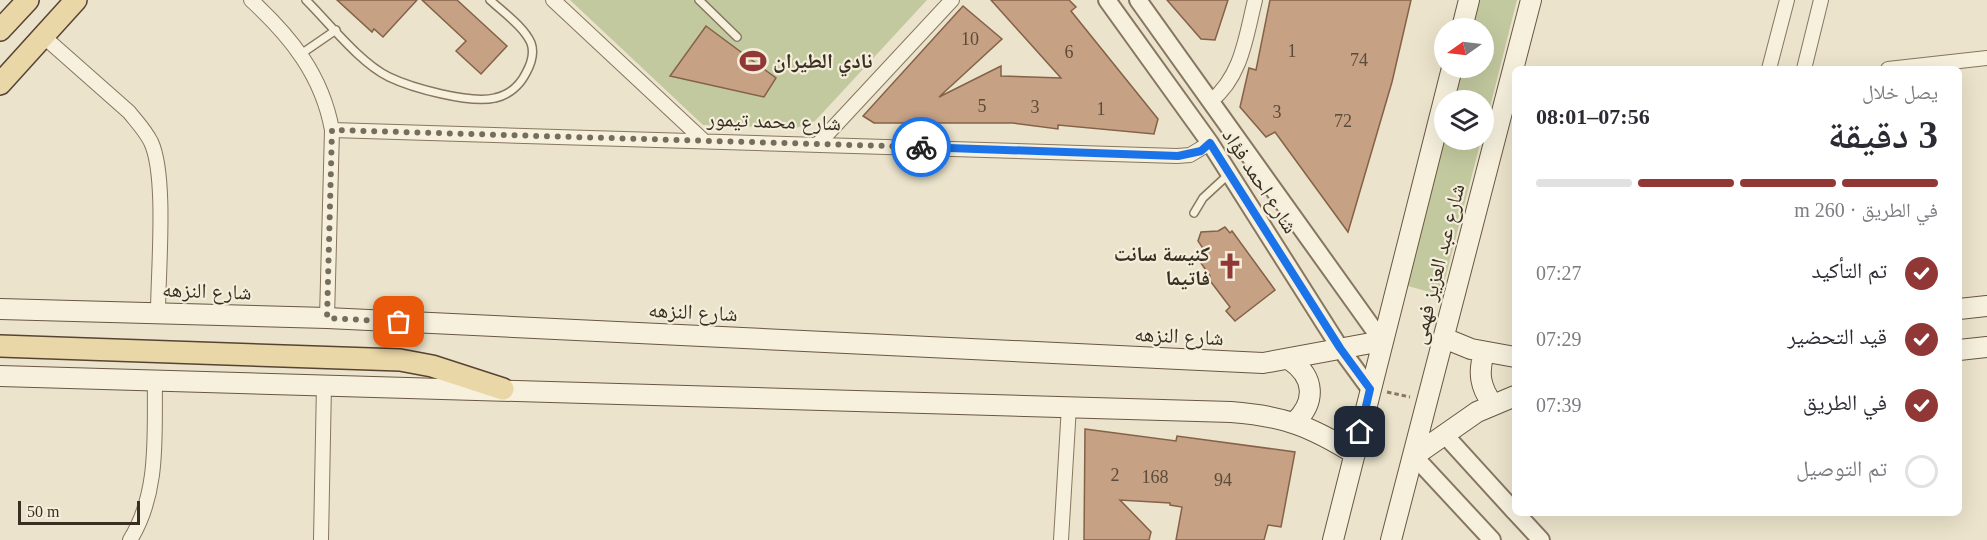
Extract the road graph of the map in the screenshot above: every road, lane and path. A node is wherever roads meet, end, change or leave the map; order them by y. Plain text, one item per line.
1 (28, 0) edge
2 (76, 0) edge
3 (251, 0) edge
4 (306, 0) edge
5 (490, 0) edge
6 (553, 0) edge
7 (699, 0) edge
8 (952, 0) edge
9 (1107, 0) edge
10 (1138, 0) edge
11 (1255, 0) edge
12 (1469, 0) edge
13 (1531, 0) edge
14 (1787, 0) edge
15 (1821, 0) edge
16 (1464, 18) edge
17 (0, 30) edge
18 (336, 30) junction
19 (43, 36) junction
20 (737, 37) dead end
21 (301, 54) junction
22 (1987, 58) edge
23 (1514, 66) edge
24 (1770, 66) edge
25 (1805, 66) edge
26 (1915, 66) edge
27 (1512, 74) edge
28 (1449, 78) edge
29 (0, 84) edge
30 (1211, 101) junction
31 (332, 130) junction
32 (703, 140) junction
33 (1210, 143) junction
34 (818, 144) junction
35 (1229, 174) junction
36 (1194, 213) dead end
37 (1987, 306) edge
38 (0, 309) edge
39 (1962, 309) edge
40 (158, 313) junction
41 (327, 318) junction
42 (1444, 338) junction
43 (1382, 341) junction
44 (0, 346) edge
45 (1987, 347) edge
46 (1340, 348) junction
47 (1962, 350) edge
48 (1484, 353) junction
49 (1512, 357) edge
50 (1290, 360) junction
51 (0, 376) edge
52 (154, 380) junction
53 (324, 384) junction
54 (1370, 389) junction
55 (503, 390) junction
56 (1512, 397) edge
57 (1428, 400) junction
58 (1492, 403) junction
59 (1069, 406) junction
60 (1295, 422) junction
61 (1444, 434) junction
62 (1355, 454) junction
63 (1414, 456) junction
64 (1512, 508) edge
65 (1520, 516) edge
66 (130, 540) edge
67 (321, 540) edge
68 (1061, 540) edge
69 (1333, 540) edge
70 (1392, 540) edge
71 (1492, 540) edge
72 (1541, 540) edge

1 - 17 main road
2 - 19 main road
3 - 21 street
4 - 18 lane
5 - 18 lane
6 - 32 street
7 - 20 lane
8 - 34 street
9 - 33 street, شارع احمد فؤاد
10 - 30 street, شارع احمد فؤاد
11 - 30 street
12 - 16 main road
13 - 23 main road, شارع عبد العزيز فهمى
14 - 24 street
15 - 25 street
18 - 21 lane
19 - 29 main road
19 - 40 street
21 - 31 street
22 - 26 street
27 - 42 main road, شارع عبد العزيز فهمى
28 - 43 main road, شارع عبد العزيز فهمى
30 - 43 street, شارع احمد فؤاد
31 - 32 street, شارع محمد تيمور
31 - 41 street
32 - 34 street, شارع محمد تيمور
33 - 34 street, شارع محمد تيمور
33 - 35 street, شارع احمد فؤاد
35 - 36 lane
35 - 46 street, شارع احمد فؤاد
37 - 39 main road
38 - 40 main road, شارع النزهه
40 - 41 main road, شارع النزهه
41 - 50 main road, شارع النزهه
42 - 48 main road
42 - 57 main road, شارع عبد العزيز فهمى
43 - 46 main road, شارع النزهه
43 - 54 main road, شارع عبد العزيز فهمى
44 - 55 main road
45 - 47 main road
46 - 50 main road, شارع النزهه
46 - 54 street, شارع احمد فؤاد
48 - 49 main road
48 - 58 main road
50 - 60 main road
51 - 52 main road
52 - 53 main road
52 - 66 street
53 - 55 main road
53 - 67 street
54 - 57 path
54 - 62 main road, شارع عبد العزيز فهمى
55 - 59 main road
56 - 58 main road
57 - 63 main road, شارع عبد العزيز فهمى
58 - 61 main road
59 - 60 main road
59 - 68 street
60 - 62 main road
61 - 63 main road
61 - 64 street
62 - 69 main road, شارع عبد العزيز فهمى
63 - 70 main road, شارع عبد العزيز فهمى
63 - 71 street
65 - 72 street

